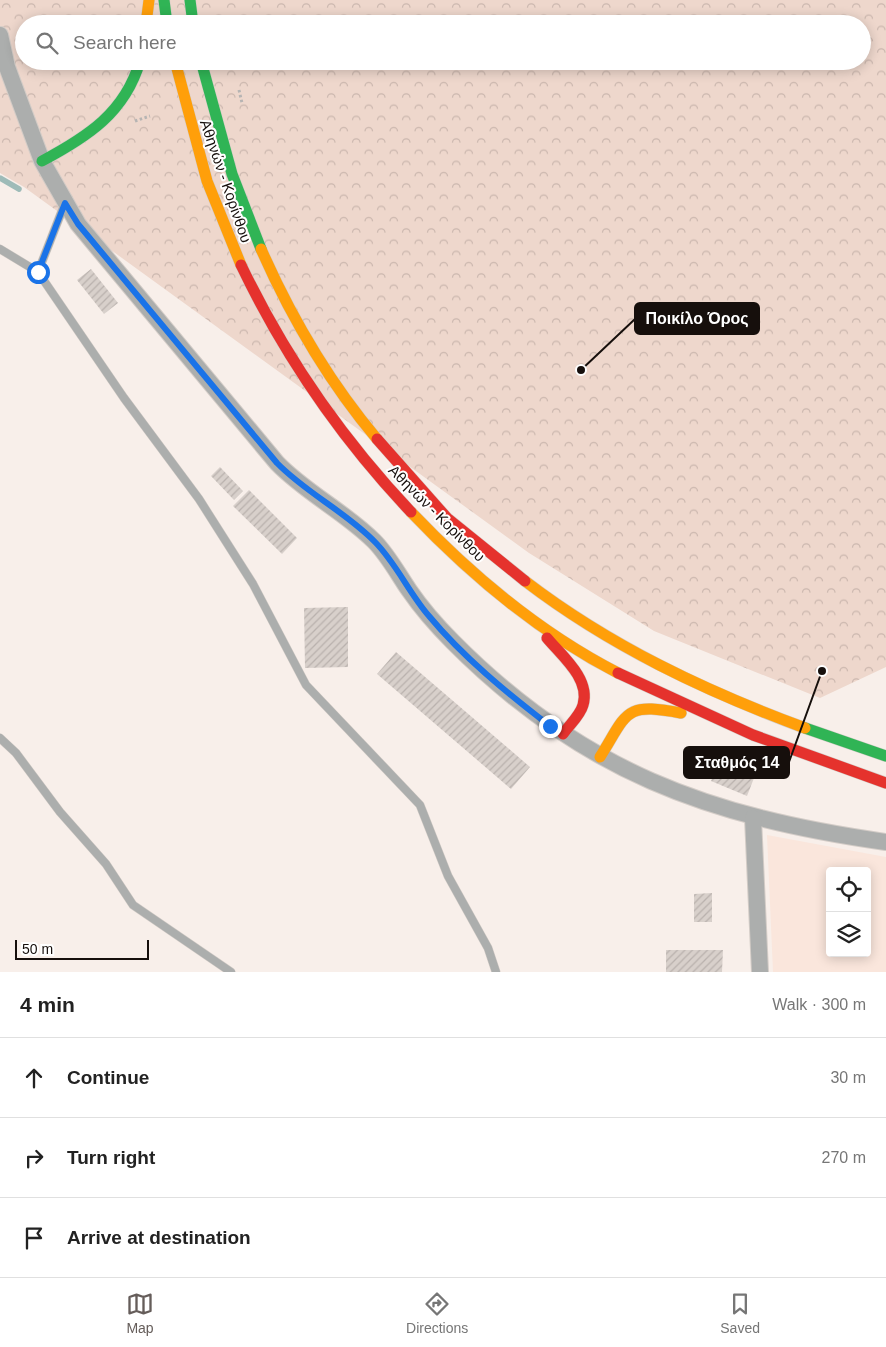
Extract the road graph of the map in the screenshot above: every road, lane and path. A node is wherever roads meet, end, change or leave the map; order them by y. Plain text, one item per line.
1 (149, 0) edge
2 (164, 0) edge
3 (190, 0) edge
4 (147, 15) edge
5 (166, 15) edge
6 (192, 15) edge
7 (0, 35) edge
8 (137, 70) edge
9 (178, 70) edge
10 (203, 70) edge
11 (239, 90) dead end
12 (242, 103) dead end
13 (42, 161) junction
14 (65, 203) junction
15 (0, 249) edge
16 (38, 272) junction
17 (527, 614) junction
18 (716, 720) junction
19 (563, 734) junction
20 (0, 738) edge
21 (886, 756) edge
22 (600, 757) junction
23 (886, 783) edge
24 (753, 818) junction
25 (886, 842) edge
26 (231, 972) edge
27 (496, 972) edge
28 (760, 972) edge

1 - 4 highway
2 - 5 highway
3 - 6 highway
7 - 13 street
8 - 13 highway
9 - 17 highway, Αθηνών - Κορίνθου
10 - 21 highway, Αθηνών - Κορίνθου
11 - 12 path
13 - 14 street
14 - 16 lane
14 - 19 street
15 - 16 lane
16 - 27 lane
17 - 18 highway, Αθηνών - Κορίνθου
17 - 19 highway
18 - 22 highway
18 - 23 highway, Αθηνών - Κορίνθου
19 - 22 street
20 - 26 lane
22 - 24 street
24 - 25 street
24 - 28 street

